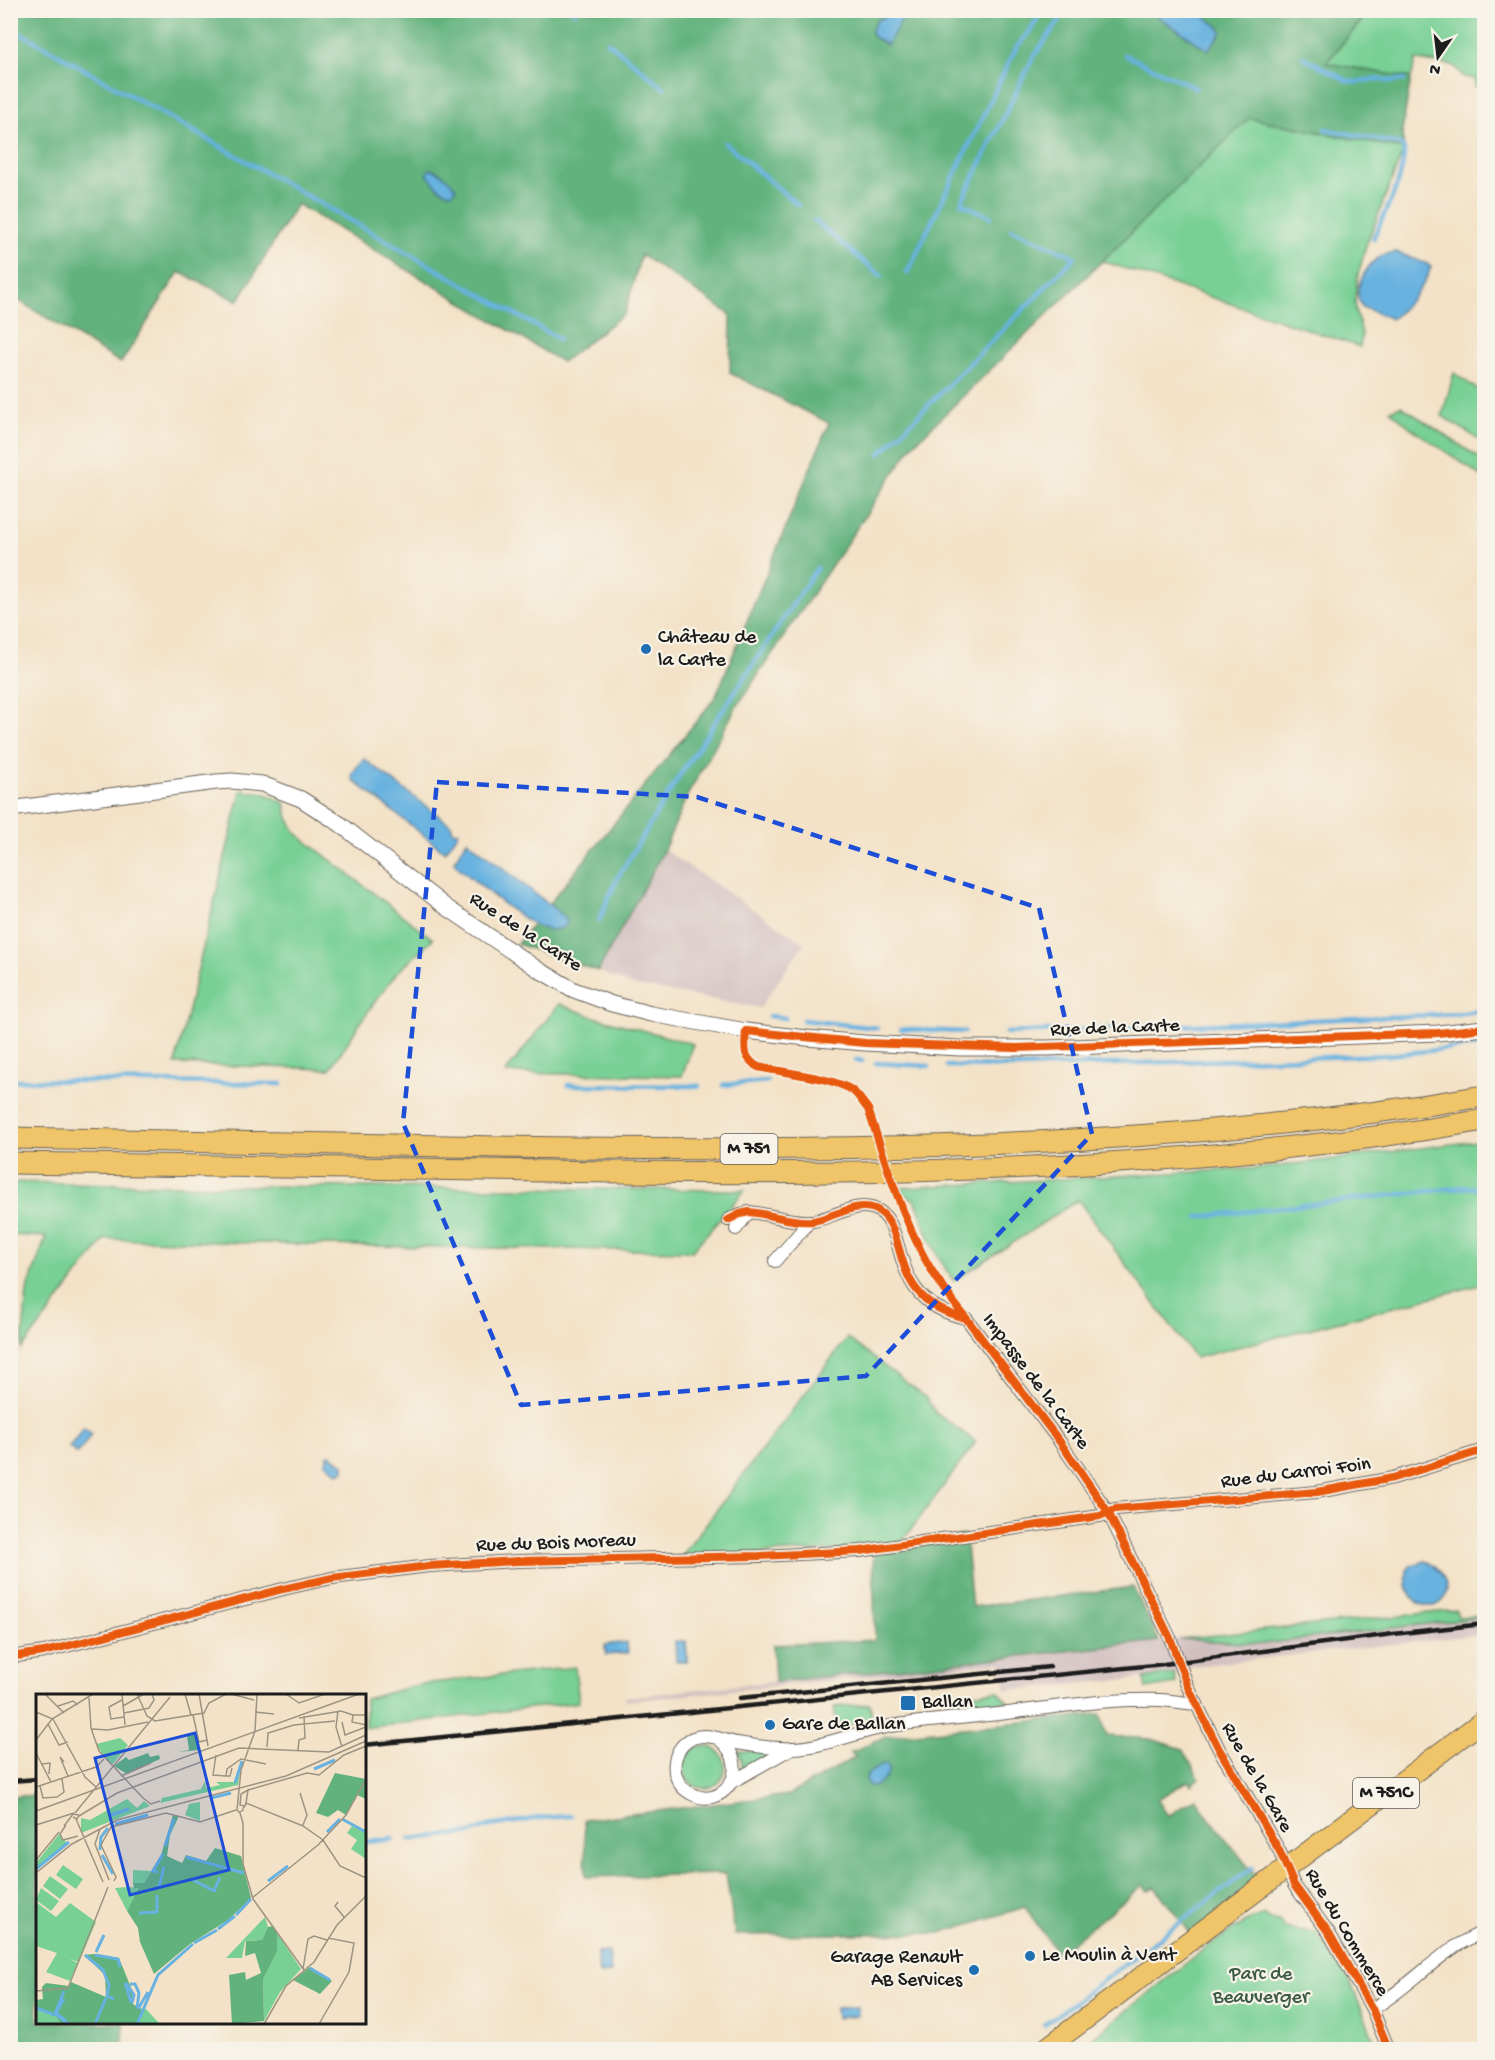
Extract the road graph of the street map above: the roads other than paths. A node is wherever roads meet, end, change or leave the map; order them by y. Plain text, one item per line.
1 (10, 809) edge
2 (1485, 1028) edge
3 (1485, 1096) edge
4 (1485, 1120) edge
5 (10, 1138) edge
6 (10, 1163) edge
7 (810, 1221) junction
8 (732, 1225) dead end
9 (775, 1261) dead end
10 (1485, 1450) edge
11 (1108, 1512) junction
12 (10, 1657) edge
13 (1197, 1704) junction
14 (1485, 1720) edge
15 (720, 1740) junction
16 (792, 1748) junction
17 (730, 1783) junction
18 (1288, 1867) junction
19 (1485, 1932) edge
20 (1372, 2009) junction
21 (1044, 2049) edge
22 (1389, 2049) edge

1 - 2 street, Rue de la Carte
3 - 5 highway, M 751
4 - 6 highway, M 751
7 - 8 street, Impasse de la Carte
7 - 9 street
7 - 11 street, Impasse de la Carte
10 - 11 street, Rue du Carroi Foin
11 - 12 street, Rue du Bois Moreau
11 - 13 street, Impasse de la Carte
13 - 16 street
13 - 18 street, Rue de la Gare
14 - 18 main road, M 751C
15 - 16 street
15 - 17 street
15 - 17 street
16 - 17 street
18 - 20 street, Rue du Commerce
18 - 21 main road, M 751C
19 - 20 street
20 - 22 street, Rue du Commerce

